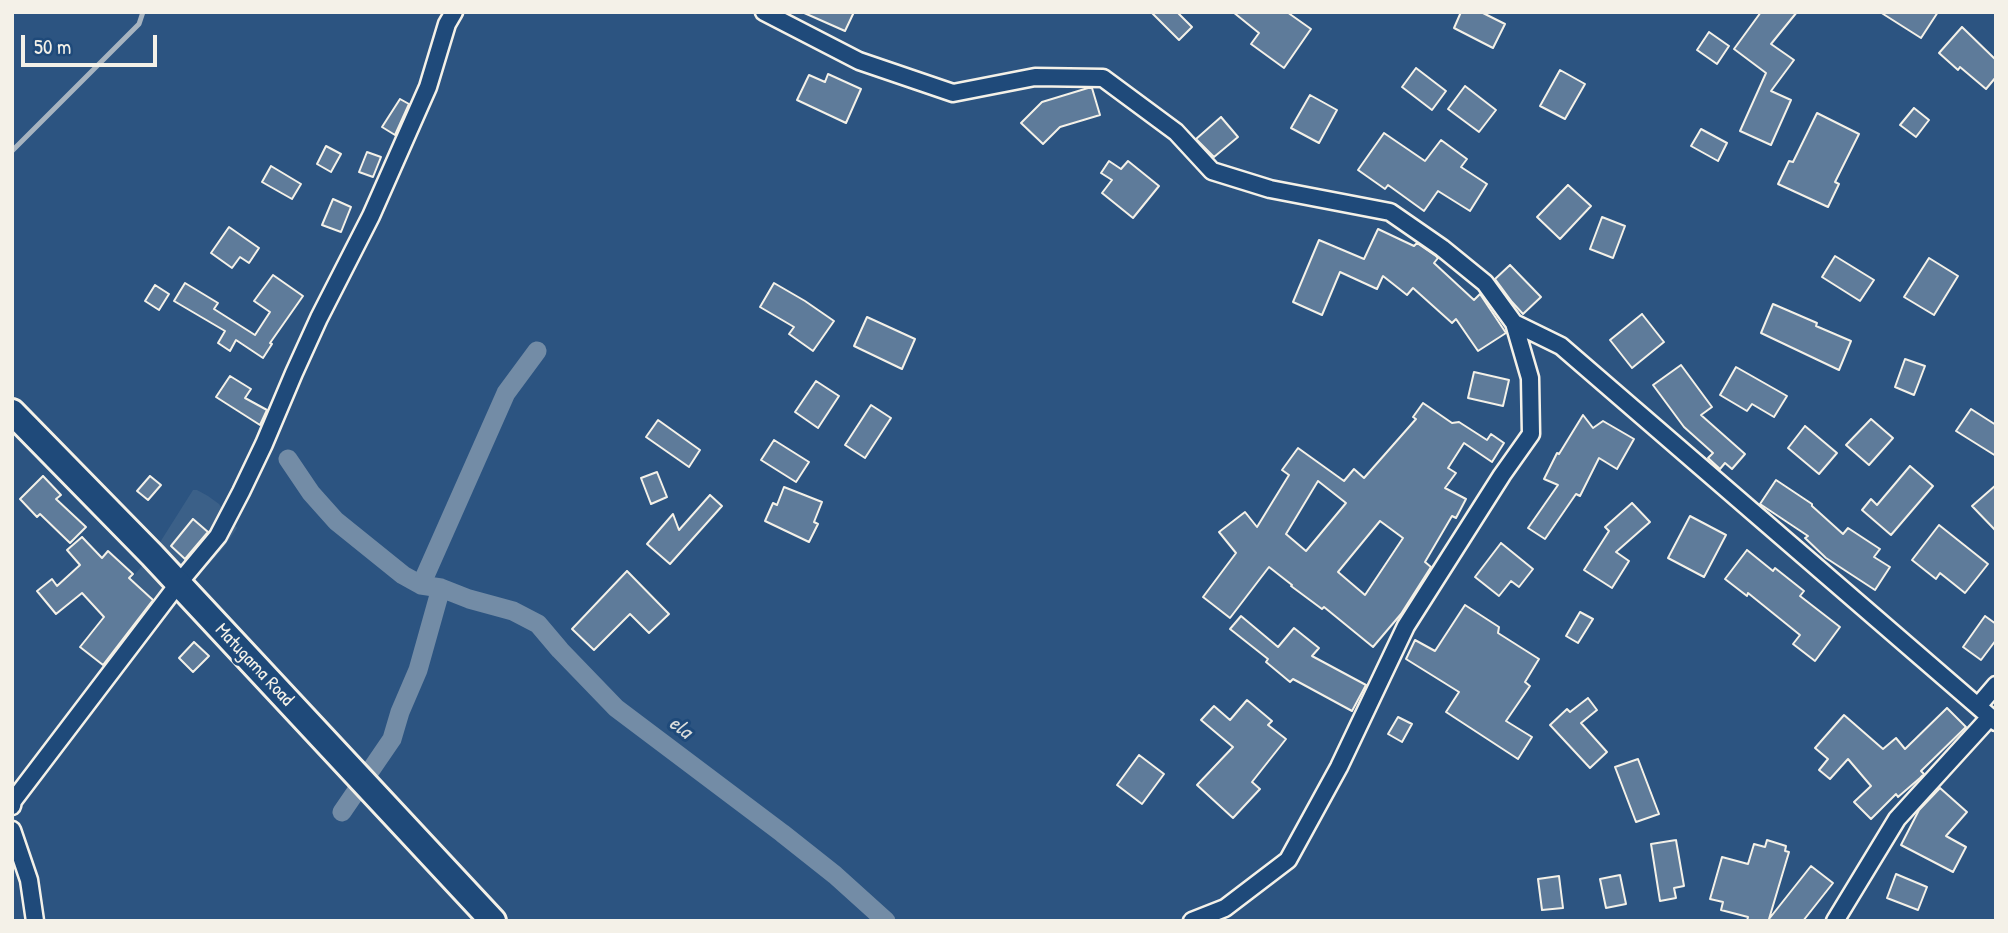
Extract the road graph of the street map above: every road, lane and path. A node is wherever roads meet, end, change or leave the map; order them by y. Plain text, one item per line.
1 (454, 12) edge
2 (764, 12) edge
3 (1514, 323) junction
4 (12, 412) edge
5 (178, 583) junction
6 (1996, 685) edge
7 (1988, 715) edge
8 (12, 806) edge
9 (12, 830) edge
10 (35, 921) edge
11 (492, 921) edge
12 (1192, 921) edge
13 (1835, 921) edge

1 - 5 street
2 - 3 street
3 - 7 street
3 - 12 street
4 - 5 main road, Matugama Road
5 - 8 street
5 - 11 main road, Matugama Road
6 - 7 street
7 - 13 street
9 - 10 street

